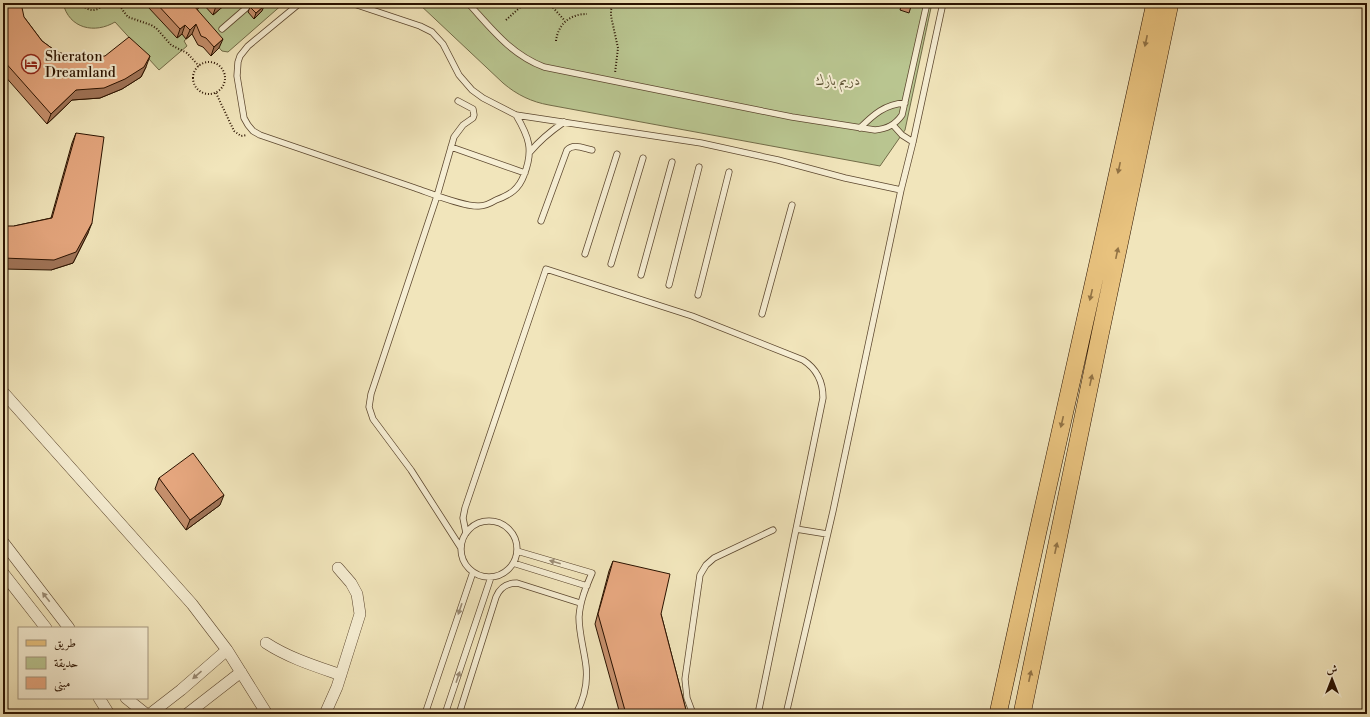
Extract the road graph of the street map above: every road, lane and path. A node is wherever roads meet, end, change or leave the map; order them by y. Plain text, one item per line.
1 (81, 3) edge
2 (104, 3) edge
3 (118, 3) edge
4 (252, 3) edge
5 (300, 3) edge
6 (351, 3) edge
7 (468, 3) edge
8 (525, 3) edge
9 (549, 3) edge
10 (554, 3) edge
11 (927, 3) edge
12 (943, 3) edge
13 (1155, 3) edge
14 (1170, 3) edge
15 (612, 4) edge
16 (554, 8) junction
17 (587, 14) dead end
18 (506, 20) dead end
19 (565, 21) junction
20 (222, 29) dead end
21 (556, 41) dead end
22 (199, 66) junction
23 (614, 80) junction
24 (216, 93) junction
25 (458, 101) dead end
26 (905, 103) junction
27 (516, 115) junction
28 (564, 122) junction
29 (893, 125) junction
30 (860, 128) junction
31 (253, 131) junction
32 (914, 142) junction
33 (451, 147) junction
34 (592, 150) dead end
35 (530, 152) junction
36 (617, 154) dead end
37 (643, 158) dead end
38 (672, 162) dead end
39 (699, 167) dead end
40 (729, 172) dead end
41 (525, 173) junction
42 (900, 190) junction
43 (437, 196) junction
44 (792, 205) dead end
45 (541, 221) dead end
46 (585, 254) dead end
47 (611, 264) dead end
48 (641, 275) dead end
49 (669, 285) dead end
50 (698, 294) dead end
51 (762, 314) dead end
52 (3, 392) edge
53 (796, 529) junction
54 (773, 530) dead end
55 (466, 533) junction
56 (827, 534) junction
57 (3, 542) edge
58 (461, 548) junction
59 (517, 551) junction
60 (513, 563) junction
61 (338, 568) dead end
62 (473, 572) junction
63 (3, 573) edge
64 (491, 577) junction
65 (587, 586) junction
66 (580, 603) junction
67 (45, 627) edge
68 (68, 627) edge
69 (266, 643) dead end
70 (227, 650) junction
71 (241, 672) junction
72 (341, 675) junction
73 (100, 699) edge
74 (127, 699) edge
75 (109, 714) edge
76 (146, 714) edge
77 (150, 714) edge
78 (187, 714) edge
79 (267, 714) edge
80 (325, 714) edge
81 (425, 714) edge
82 (445, 714) edge
83 (459, 714) edge
84 (576, 714) edge
85 (693, 714) edge
86 (758, 714) edge
87 (786, 714) edge
88 (998, 714) edge
89 (1022, 714) edge

1 - 2 path
3 - 22 path
4 - 20 lane
5 - 31 lane
6 - 27 lane
7 - 23 lane
8 - 18 path
9 - 16 path
10 - 16 path
11 - 26 lane
12 - 32 lane
13 -> 88 main road
89 -> 14 main road
15 - 23 path
16 - 19 path
17 - 19 path
19 - 21 path
22 - 24 path
22 - 24 path
23 - 30 lane
24 - 31 path
25 - 33 lane
26 - 29 lane
26 - 30 lane
27 - 28 lane
27 - 35 lane
28 - 35 lane
28 - 42 lane
29 - 30 lane
29 - 32 lane
31 - 43 lane
32 - 42 lane
33 - 41 lane
33 - 43 lane
34 - 45 lane
35 - 41 lane
36 - 46 lane
37 - 47 lane
38 - 48 lane
39 - 49 lane
40 - 50 lane
41 - 43 lane
42 - 56 lane
43 - 58 lane
44 - 51 lane
52 - 70 street
53 - 55 lane
53 - 56 lane
53 - 86 lane
54 - 85 lane
55 - 58 lane
55 - 59 lane
56 - 87 lane
68 -> 57 street
58 - 62 lane
59 - 60 lane
65 -> 59 lane
60 - 64 lane
60 - 65 lane
61 - 72 street
62 - 64 lane
62 -> 81 lane
63 - 67 street
82 -> 64 lane
65 - 66 lane
66 - 83 lane
66 - 84 lane
69 - 72 street
70 - 71 street
70 -> 77 street
71 - 78 street
71 - 79 street
72 - 80 street
73 - 75 street
74 - 76 street

